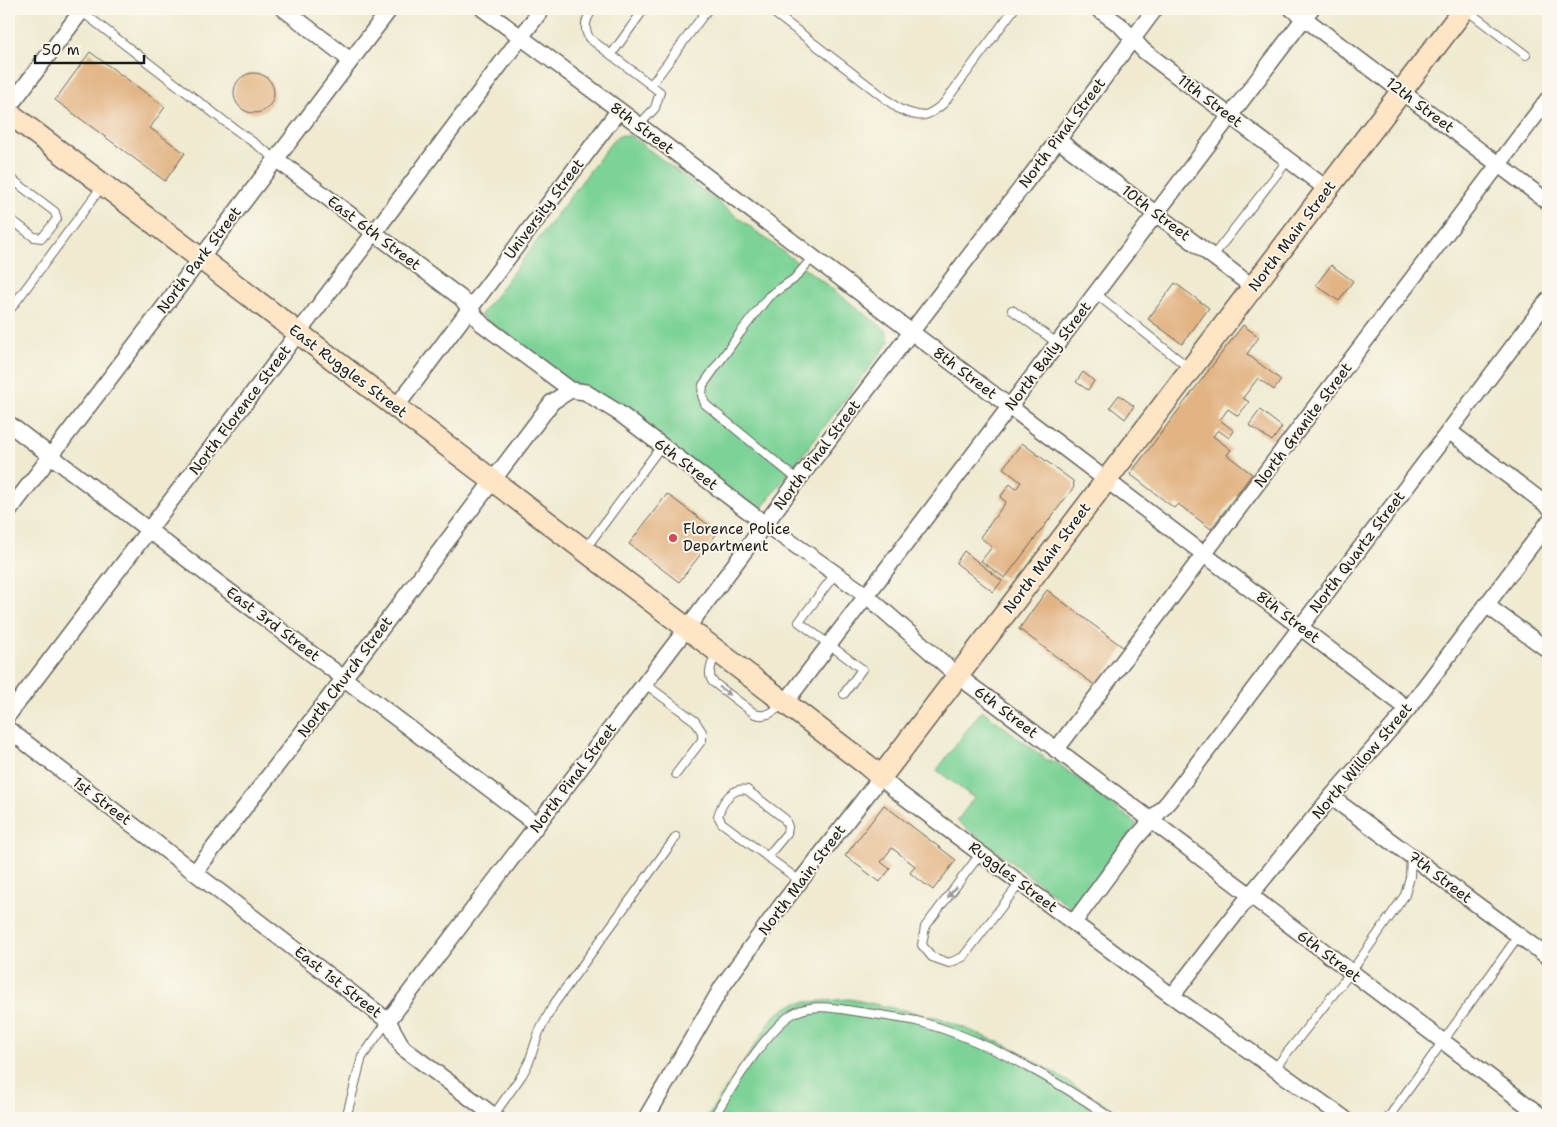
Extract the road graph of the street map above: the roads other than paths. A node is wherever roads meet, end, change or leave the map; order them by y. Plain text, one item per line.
1 (81, 9) edge
2 (284, 9) edge
3 (390, 9) edge
4 (483, 9) edge
5 (542, 9) edge
6 (593, 9) edge
7 (644, 9) edge
8 (708, 9) edge
9 (769, 9) edge
10 (1014, 9) edge
11 (1098, 9) edge
12 (1155, 9) edge
13 (1465, 9) edge
14 (1302, 12) edge
15 (521, 38) junction
16 (1132, 38) junction
17 (611, 55) junction
18 (1526, 55) dead end
19 (350, 60) junction
20 (651, 85) junction
21 (1402, 92) junction
22 (1548, 99) edge
23 (9, 106) edge
24 (619, 110) junction
25 (9, 113) edge
26 (1230, 116) junction
27 (639, 126) junction
28 (1058, 140) junction
29 (276, 159) junction
30 (1288, 160) junction
31 (1499, 165) junction
32 (9, 177) edge
33 (103, 185) junction
34 (1327, 189) junction
35 (1548, 202) edge
36 (1156, 214) junction
37 (9, 218) edge
38 (374, 234) junction
39 (1213, 256) junction
40 (813, 257) junction
41 (201, 258) junction
42 (1253, 287) junction
43 (1095, 293) junction
44 (1548, 300) edge
45 (470, 309) junction
46 (1012, 310) dead end
47 (9, 312) edge
48 (911, 332) junction
49 (298, 333) junction
50 (1057, 343) junction
51 (1190, 369) junction
52 (571, 390) junction
53 (1010, 406) junction
54 (396, 407) junction
55 (9, 424) edge
56 (1449, 431) junction
57 (662, 445) junction
58 (51, 456) junction
59 (798, 480) junction
60 (1106, 480) junction
61 (494, 481) junction
62 (1548, 506) edge
63 (9, 511) edge
64 (1548, 523) edge
65 (765, 524) junction
66 (149, 530) junction
67 (584, 550) junction
68 (1204, 554) junction
69 (835, 574) junction
70 (866, 595) junction
71 (1486, 605) junction
72 (1300, 627) junction
73 (688, 628) junction
74 (829, 645) junction
75 (1548, 650) edge
76 (958, 676) junction
77 (344, 678) junction
78 (644, 683) junction
79 (844, 694) dead end
80 (785, 703) junction
81 (1408, 708) junction
82 (9, 714) edge
83 (9, 730) edge
84 (1056, 750) junction
85 (1548, 760) edge
86 (676, 774) dead end
87 (881, 777) junction
88 (1548, 783) edge
89 (1331, 797) junction
90 (1152, 820) junction
91 (538, 825) junction
92 (676, 837) dead end
93 (981, 853) junction
94 (1411, 855) junction
95 (768, 857) junction
96 (195, 872) junction
97 (800, 881) junction
98 (1020, 882) junction
99 (1250, 895) junction
100 (1074, 922) junction
101 (1519, 936) junction
102 (1548, 957) edge
103 (1351, 972) junction
104 (1172, 996) junction
105 (388, 1020) junction
106 (1443, 1042) junction
107 (1275, 1068) junction
108 (495, 1117) edge
109 (346, 1118) edge
110 (646, 1118) edge
111 (713, 1118) edge
112 (1111, 1118) edge
113 (1344, 1118) edge
114 (1388, 1118) edge
115 (1544, 1118) edge

1 - 23 street
1 - 29 lane
2 - 19 street
3 - 19 street, North Park Street
4 - 15 street, 8th Street
5 - 15 street, North Florence Street
6 - 17 lane
7 - 17 lane
8 - 20 lane
9 - 10 lane
11 - 16 street, 11th Street
12 - 16 street, North Pinal Street
13 - 18 lane
13 - 21 street, North Main Street
14 - 21 street, 12th Street
14 - 26 street, North Baily Street
15 - 24 street, 8th Street
15 - 38 street, North Florence Street
16 - 26 street, 11th Street
16 - 28 street, North Pinal Street
17 - 20 lane
19 - 29 street, North Park Street
20 - 27 lane
21 - 31 street, 12th Street
21 - 34 street, North Main Street
22 - 31 street, North Granite Street
24 - 27 street, 8th Street
24 - 45 street, University Street
25 - 33 street, East Ruggles Street
26 - 30 street, 11th Street
26 - 36 street, North Baily Street
27 - 40 street, 8th Street
28 - 36 street, 10th Street
28 - 48 street, North Pinal Street
29 - 38 street, East 6th Street
29 - 41 street, North Park Street
30 - 34 street, 11th Street
30 - 39 lane
31 - 35 street, 12th Street
31 - 68 street, North Granite Street
32 - 37 lane
33 - 41 street, East Ruggles Street
33 - 47 lane
34 - 42 street, North Main Street
36 - 39 street, 10th Street
36 - 43 street, North Baily Street
38 - 45 street, East 6th Street
38 - 49 street, North Florence Street
39 - 42 street, 10th Street
40 - 48 street, 8th Street
40 - 59 lane
41 - 49 street, East Ruggles Street
41 - 58 street, North Park Street
42 - 51 street, North Main Street
43 - 50 street, North Baily Street
43 - 51 lane
44 - 56 street, North Quartz Street
45 - 52 street, 6th Street
45 - 54 street, University Street
46 - 50 lane
48 - 53 street, 8th Street
48 - 59 street, North Pinal Street
49 - 54 street, East Ruggles Street
49 - 66 street, North Florence Street
50 - 53 street, North Baily Street
51 - 60 street, North Main Street
52 - 57 street, 6th Street
52 - 61 street, North Church Street
53 - 60 street, 8th Street
53 - 70 street, North Baily Street
54 - 61 street, East Ruggles Street
55 - 58 street, East 3rd Street
56 - 62 street
56 - 72 street, North Quartz Street
57 - 65 street, 6th Street
57 - 67 lane
58 - 63 street, North Park Street
58 - 66 street, East 3rd Street
59 - 65 street, North Pinal Street
60 - 68 street, 8th Street
60 - 76 street, North Main Street
61 - 67 street, East Ruggles Street
61 - 77 street, North Church Street
64 - 71 street, North Willow Street
65 - 69 street, 6th Street
65 - 73 street, North Pinal Street
66 - 77 street, East 3rd Street
66 - 82 street, North Florence Street
67 - 73 street, East Ruggles Street
68 - 72 street, 8th Street
68 - 84 street, North Granite Street
69 - 70 street, 6th Street
69 - 74 lane
70 - 74 street, North Baily Street
70 - 76 street, 6th Street
71 - 75 street
71 - 81 street, North Willow Street
72 - 81 street, 8th Street
72 - 90 street, North Quartz Street
73 - 78 street, North Pinal Street
73 - 80 street, Ruggles Street
74 - 79 lane
74 - 80 street, North Baily Street
76 - 84 street, 6th Street
76 - 87 street, North Main Street
77 - 91 street, East 3rd Street
77 - 96 street, North Church Street
78 - 86 lane
78 - 91 street, North Pinal Street
80 - 87 street, Ruggles Street
81 - 89 street, North Willow Street
83 - 96 street, 1st Street
84 - 90 street, 6th Street
85 - 88 lane
87 - 93 street, Ruggles Street
87 - 97 street, North Main Street
89 - 94 street, 7th Street
89 - 99 street, North Willow Street
90 - 99 street, 6th Street
90 - 100 street, North Quartz Street
91 - 105 street, North Pinal Street
92 - 108 lane
93 - 98 street, Ruggles Street
93 -> 98 lane
94 - 101 street, 7th Street
94 - 103 lane
95 - 95 lane
95 - 97 lane
96 - 105 street, East 1st Street
97 - 110 street, North Main Street
98 - 100 street, Ruggles Street
99 - 103 street, 6th Street
99 - 104 street, North Willow Street
100 - 104 street, Ruggles Street
101 - 102 street, 7th Street
101 - 106 lane
103 - 106 street, 6th Street
103 - 107 lane
104 - 107 street, Ruggles Street
105 - 108 street, East 1st Street
105 - 109 lane
106 - 114 lane
106 - 115 street, 6th Street
107 - 113 street, Ruggles Street
111 - 112 lane

